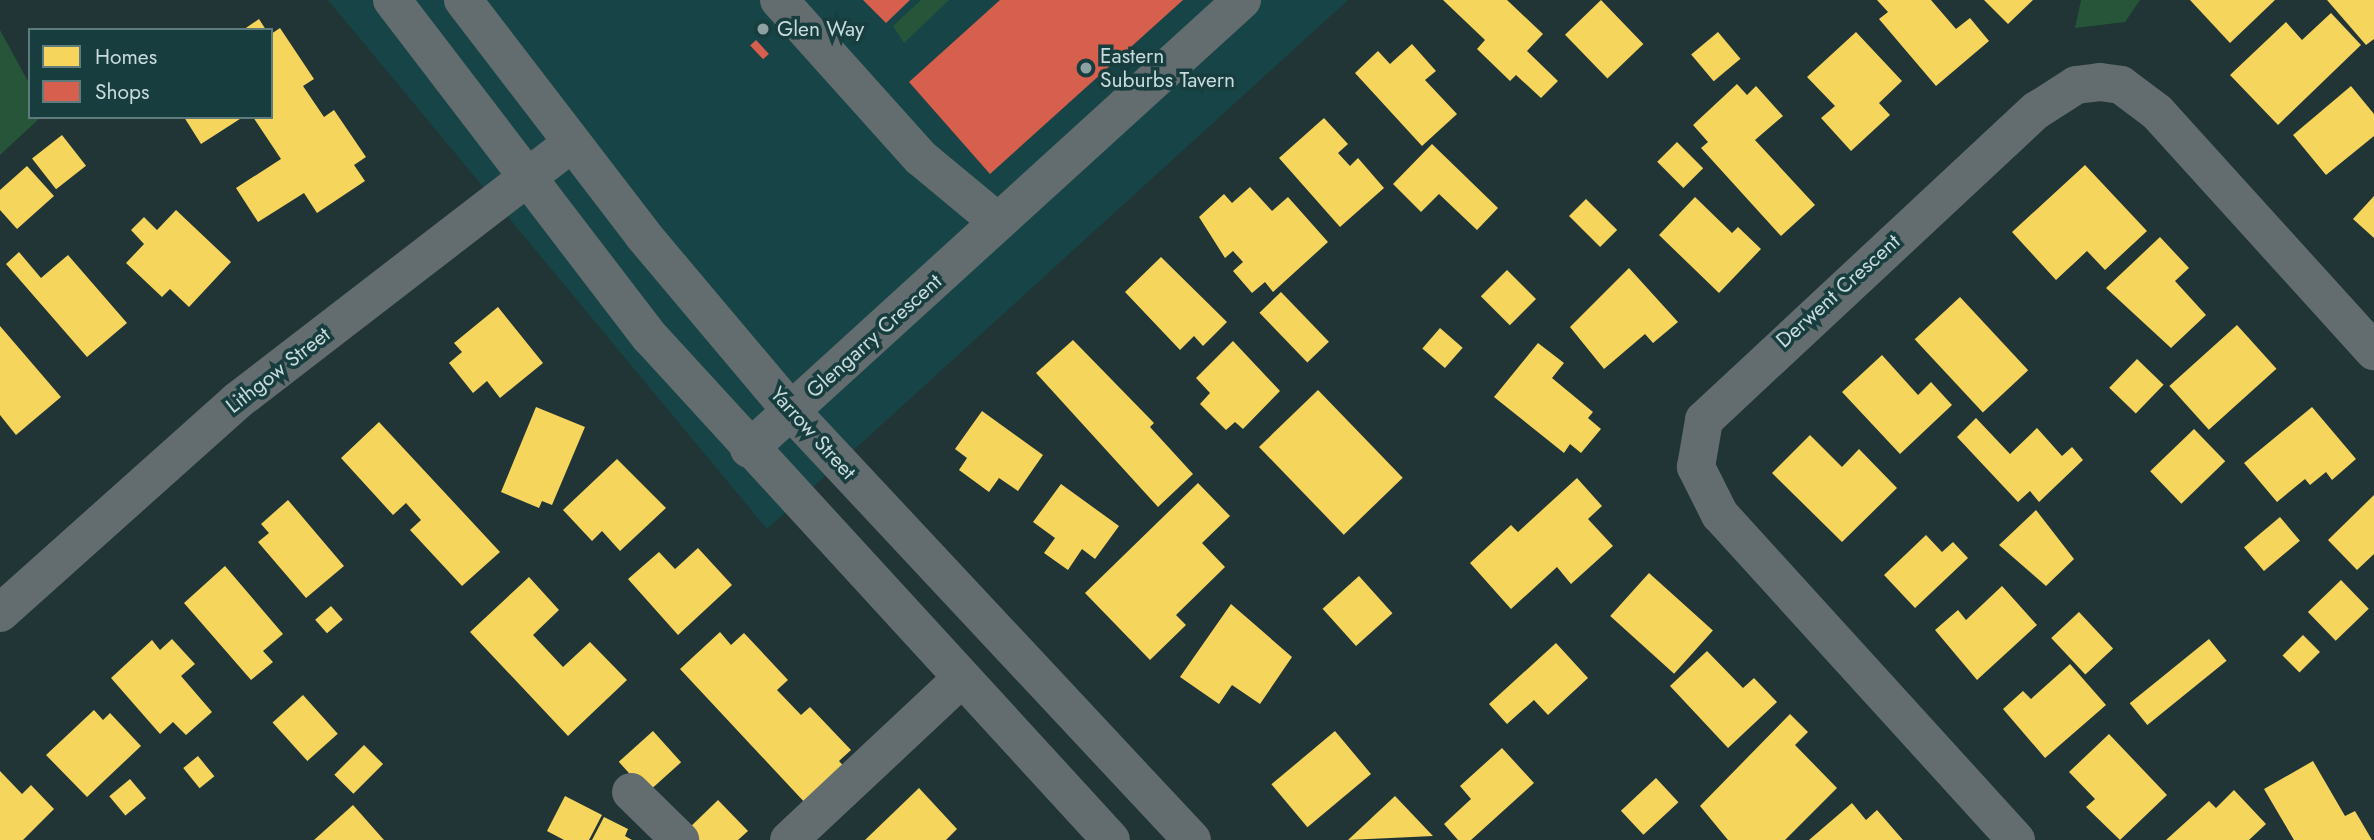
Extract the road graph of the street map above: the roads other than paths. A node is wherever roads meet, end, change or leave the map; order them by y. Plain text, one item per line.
1 (392, 0) edge
2 (463, 0) edge
3 (779, 0) edge
4 (1241, 0) edge
5 (571, 144) junction
6 (526, 180) junction
7 (998, 222) junction
8 (2374, 351) edge
9 (791, 411) junction
10 (749, 449) junction
11 (0, 613) edge
12 (961, 679) junction
13 (631, 792) dead end
14 (680, 840) edge
15 (789, 840) edge
16 (1111, 840) edge
17 (1192, 840) edge
18 (2016, 840) edge

1 - 6 street
2 - 5 street, Yarrow Street
3 - 7 street
4 - 7 street, Glengarry Crescent
5 - 6 street, Lithgow Street
5 - 9 street, Yarrow Street
6 - 10 street
6 - 11 street, Lithgow Street
7 - 9 street, Glengarry Crescent
8 - 18 street, Derwent Crescent
9 - 10 street, Glengarry Crescent
9 - 17 street, Yarrow Street
10 - 12 street
12 - 15 street
12 - 16 street
13 - 14 street

